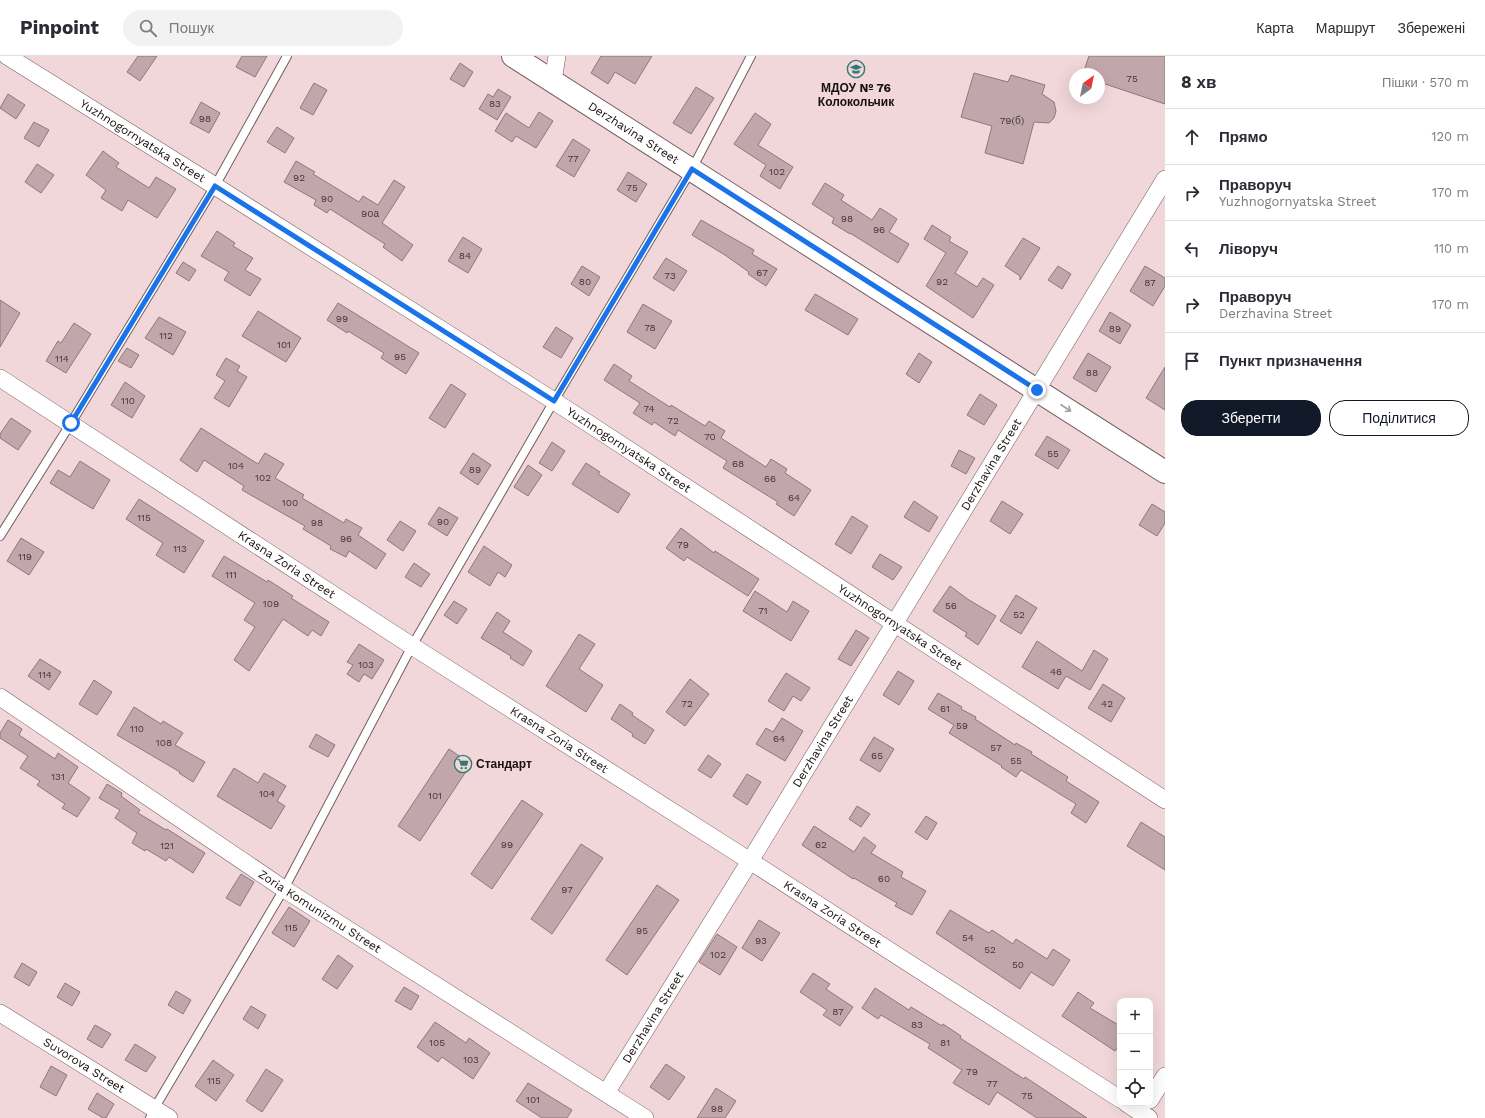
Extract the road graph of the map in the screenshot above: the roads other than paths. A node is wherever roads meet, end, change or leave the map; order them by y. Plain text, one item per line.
1 (7, 56) edge
2 (287, 56) edge
3 (513, 56) edge
4 (557, 56) edge
5 (751, 56) edge
6 (553, 81) junction
7 (692, 169) junction
8 (1165, 179) edge
9 (215, 186) junction
10 (0, 378) edge
11 (1037, 390) junction
12 (554, 401) junction
13 (71, 423) junction
14 (1165, 472) edge
15 (0, 536) edge
16 (895, 624) junction
17 (412, 646) junction
18 (0, 697) edge
19 (1165, 800) edge
20 (750, 861) junction
21 (284, 889) junction
22 (0, 1013) edge
23 (1165, 1076) edge
24 (606, 1092) junction
25 (1117, 1097) edge
26 (1135, 1106) edge
27 (1146, 1110) edge
28 (152, 1113) edge
29 (169, 1118) edge
30 (645, 1118) edge

1 - 9 street, Yuzhnogornyatska Street
2 - 9 lane
3 - 6 main road, Derzhavina Street
4 - 6 street
5 - 7 lane
6 - 7 main road, Derzhavina Street
7 - 11 main road, Derzhavina Street
7 - 12 lane
8 - 11 street, Derzhavina Street
9 - 12 street, Yuzhnogornyatska Street
9 - 13 lane
10 - 13 street, Krasna Zoria Street
11 -> 14 main road, Derzhavina Street
11 - 16 street, Derzhavina Street
12 - 16 street, Yuzhnogornyatska Street
12 - 17 lane
13 - 15 lane
13 - 17 street, Krasna Zoria Street
16 - 19 street, Yuzhnogornyatska Street
16 - 20 street, Derzhavina Street
17 - 20 street, Krasna Zoria Street
17 - 21 lane
18 - 21 street, Zoria Komunizmu Street
20 - 24 street, Derzhavina Street
20 - 25 street, Krasna Zoria Street
21 - 24 street, Zoria Komunizmu Street
21 - 28 lane
22 - 28 street, Suvorova Street
23 - 27 street
24 - 30 street, Zoria Komunizmu Street
26 - 27 street
28 - 29 street, Suvorova Street

